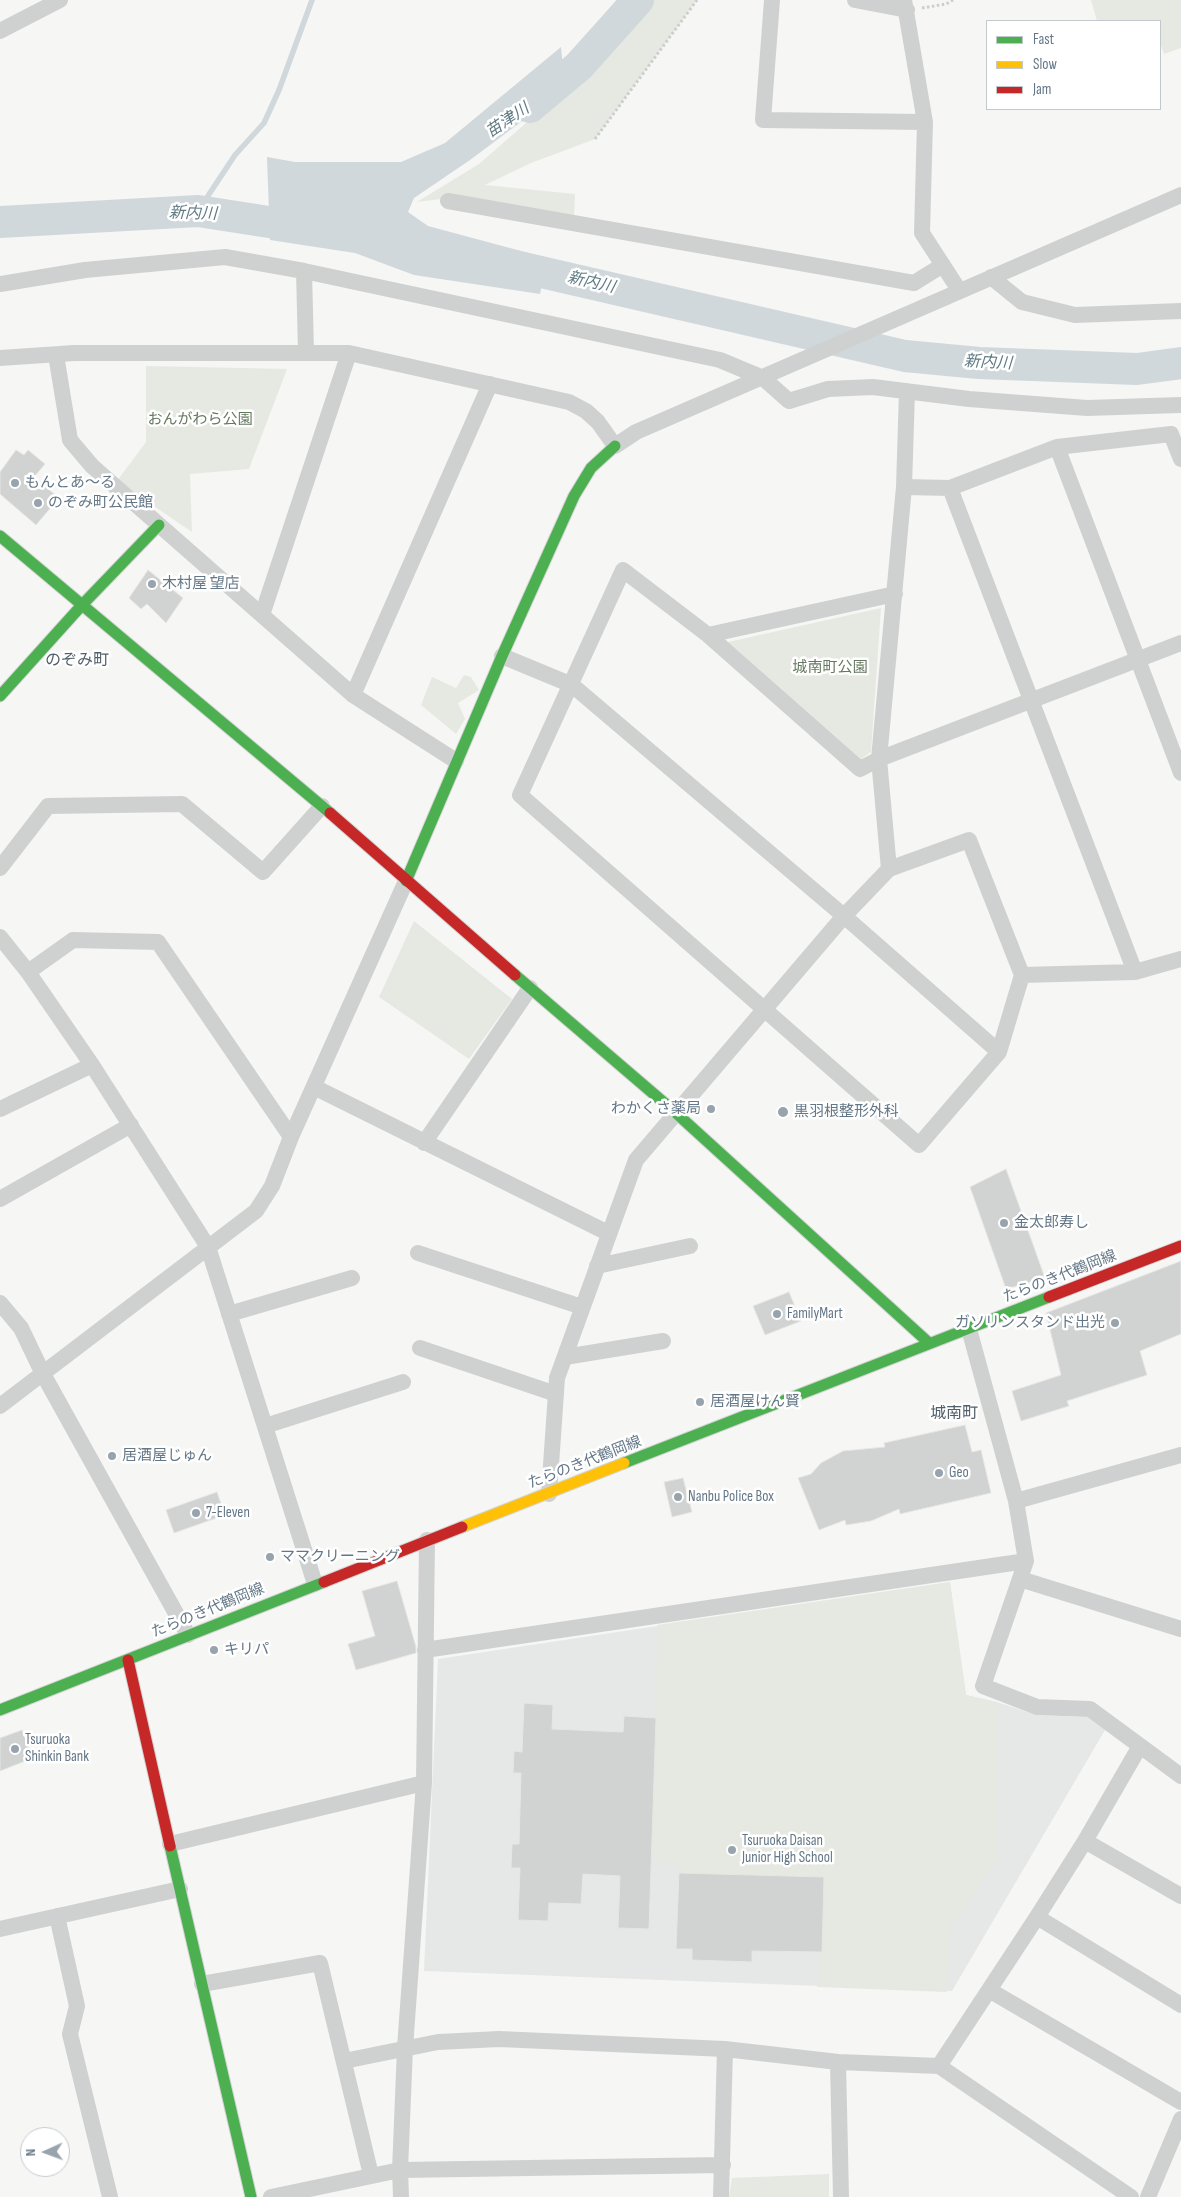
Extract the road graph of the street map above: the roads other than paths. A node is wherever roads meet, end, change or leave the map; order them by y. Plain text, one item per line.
1 (60, 0) edge
2 (772, 0) edge
3 (855, 0) edge
4 (906, 5) edge
5 (0, 31) edge
6 (925, 122) junction
7 (1181, 195) edge
8 (448, 201) dead end
9 (943, 265) junction
10 (304, 271) junction
11 (991, 277) junction
12 (0, 284) edge
13 (959, 290) junction
14 (1181, 311) edge
15 (306, 353) junction
16 (349, 353) junction
17 (56, 355) junction
18 (0, 358) edge
19 (763, 378) junction
20 (490, 384) junction
21 (907, 392) junction
22 (1181, 405) edge
23 (615, 446) junction
24 (1057, 447) junction
25 (1181, 459) edge
26 (904, 487) junction
27 (950, 488) junction
28 (159, 525) junction
29 (0, 536) edge
30 (895, 594) junction
31 (82, 605) junction
32 (262, 614) junction
33 (708, 635) junction
34 (1181, 643) edge
35 (502, 656) junction
36 (1138, 660) junction
37 (572, 685) junction
38 (353, 695) junction
39 (0, 696) edge
40 (1032, 701) junction
41 (879, 759) junction
42 (456, 761) junction
43 (1181, 773) edge
44 (322, 806) junction
45 (0, 868) edge
46 (888, 869) junction
47 (406, 880) junction
48 (844, 916) junction
49 (0, 937) edge
50 (1181, 959) edge
51 (28, 972) junction
52 (1135, 972) junction
53 (1022, 975) junction
54 (530, 988) junction
55 (765, 1010) junction
56 (999, 1052) junction
57 (92, 1065) junction
58 (314, 1087) junction
59 (0, 1109) edge
60 (676, 1113) junction
61 (131, 1125) junction
62 (291, 1138) junction
63 (424, 1143) junction
64 (0, 1199) edge
65 (608, 1233) junction
66 (690, 1246) dead end
67 (1181, 1246) edge
68 (208, 1247) junction
69 (418, 1253) dead end
70 (597, 1266) junction
71 (352, 1278) dead end
72 (0, 1303) edge
73 (582, 1307) junction
74 (229, 1314) junction
75 (969, 1329) junction
76 (663, 1341) dead end
77 (928, 1343) junction
78 (420, 1348) dead end
79 (565, 1357) junction
80 (43, 1374) junction
81 (403, 1382) dead end
82 (556, 1394) junction
83 (0, 1406) edge
84 (265, 1426) junction
85 (1181, 1455) edge
86 (549, 1494) junction
87 (1016, 1501) junction
88 (427, 1540) junction
89 (1026, 1561) junction
90 (1020, 1580) junction
91 (315, 1584) junction
92 (1181, 1629) edge
93 (188, 1635) junction
94 (425, 1650) junction
95 (128, 1660) junction
96 (0, 1710) edge
97 (1140, 1746) junction
98 (1181, 1776) edge
99 (424, 1783) junction
100 (1085, 1841) junction
101 (170, 1844) junction
102 (180, 1889) junction
103 (1181, 1896) edge
104 (57, 1916) junction
105 (1037, 1917) junction
106 (0, 1929) edge
107 (202, 1984) junction
108 (988, 1990) junction
109 (1181, 2005) edge
110 (405, 2048) junction
111 (725, 2049) junction
112 (344, 2061) junction
113 (838, 2062) junction
114 (939, 2066) junction
115 (1181, 2102) edge
116 (1181, 2119) edge
117 (723, 2165) junction
118 (400, 2170) junction
119 (371, 2175) junction
120 (110, 2197) edge
121 (250, 2197) edge
122 (271, 2197) edge
123 (401, 2197) edge
124 (721, 2197) edge
125 (841, 2197) edge
126 (1131, 2197) edge
127 (1148, 2197) edge

1 - 5 street
2 - 6 street
3 - 4 street
4 - 6 street
6 - 9 street
7 - 11 street
8 - 9 street
9 - 13 street
10 - 12 street
10 - 15 street
10 - 19 street
11 - 13 street
11 - 14 street
13 - 19 street
15 - 16 street
15 - 17 street
16 - 20 street
16 - 32 street
17 - 18 street
17 - 28 street
19 - 21 street
19 - 23 street
20 - 23 street
20 - 38 street
21 - 22 street
21 - 26 street
23 - 35 street
24 - 25 street
24 - 27 street
24 - 36 street
26 - 27 street
26 - 30 street
27 - 40 street
28 - 31 street
28 - 32 street
29 - 31 street
30 - 33 street
30 - 41 street
31 - 39 street
31 - 44 street
32 - 38 street
33 - 37 street
33 - 41 street
34 - 36 street
35 - 37 street
35 - 42 street
36 - 40 street
36 - 43 street
37 - 48 street
37 - 55 street
38 - 42 street
40 - 41 street
40 - 52 street
41 - 46 street
42 - 47 street
44 - 45 street
44 - 47 street
46 - 48 street
46 - 53 street
47 - 54 street
47 - 58 street
48 - 55 street
48 - 56 street
49 - 51 street
50 - 52 street
51 - 57 street
51 - 62 street
52 - 53 street
53 - 56 street
54 - 60 street
54 - 63 street
55 - 56 street
55 - 60 street
57 - 59 street
57 - 61 street
58 - 62 street
58 - 63 street
60 - 65 street
60 - 77 street
61 - 64 street
61 - 68 street
62 - 68 street
63 - 65 street
65 - 70 street
66 - 70 street
67 - 75 street, たらのき代鶴岡線
68 - 74 street
68 - 80 street
69 - 73 street
70 - 73 street
71 - 74 street
72 - 80 street
73 - 79 street
74 - 84 street
75 - 77 street, たらのき代鶴岡線
75 - 87 street
76 - 79 street
77 - 86 street, たらのき代鶴岡線
78 - 82 street
79 - 82 street
80 - 83 street
80 - 93 street
81 - 84 street
82 - 86 street
84 - 91 street
85 - 87 street
86 - 88 street, たらのき代鶴岡線
87 - 89 street
88 - 91 street, たらのき代鶴岡線
88 - 94 street
89 - 90 street
89 - 94 street
90 - 92 street
90 - 97 street
91 - 93 street, たらのき代鶴岡線
93 - 95 street, たらのき代鶴岡線
94 - 99 street
95 - 96 street, たらのき代鶴岡線
95 - 101 street
97 - 98 street
97 - 100 street
99 - 101 street
99 - 110 street
100 - 103 street
100 - 105 street
101 - 102 street
102 - 104 street
102 - 107 street
104 - 106 street
104 - 120 street
105 - 108 street
105 - 109 street
107 - 112 street
107 - 121 street
108 - 114 street
108 - 115 street
110 - 111 street
110 - 112 street
110 - 118 street
111 - 113 street
111 - 117 street
112 - 119 street
113 - 114 street
113 - 125 street
114 - 126 street
116 - 127 street
117 - 118 street
117 - 124 street
118 - 119 street
118 - 123 street
119 - 122 street

